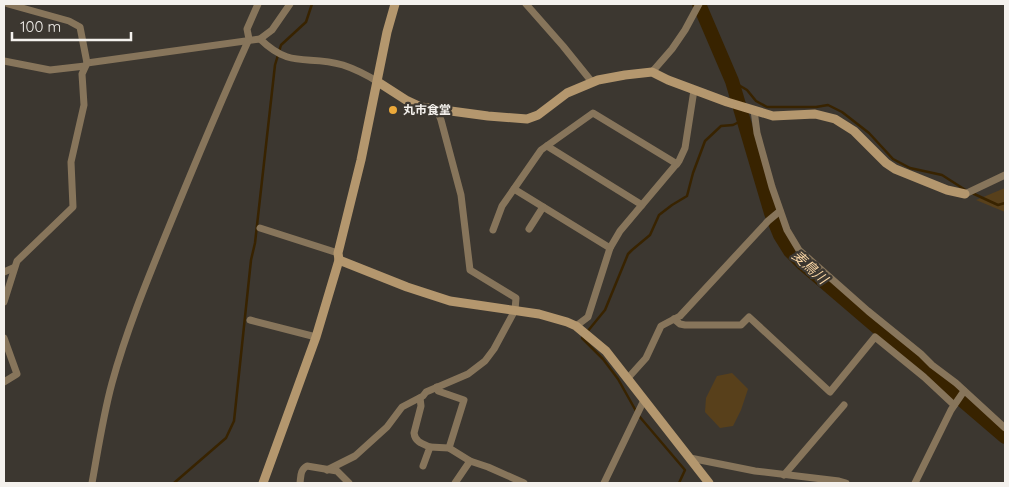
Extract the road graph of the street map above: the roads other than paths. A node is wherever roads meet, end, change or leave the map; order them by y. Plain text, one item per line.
1 (8, 4) edge
2 (258, 4) edge
3 (290, 4) edge
4 (395, 4) edge
5 (526, 4) edge
6 (699, 4) edge
7 (260, 38) junction
8 (249, 39) junction
9 (4, 61) edge
10 (86, 65) junction
11 (652, 72) junction
12 (378, 82) junction
13 (592, 82) junction
14 (694, 90) junction
15 (437, 110) junction
16 (754, 110) junction
17 (547, 146) junction
18 (677, 164) junction
19 (1005, 175) edge
20 (514, 189) junction
21 (965, 194) joint
22 (642, 205) junction
23 (543, 207) junction
24 (780, 211) junction
25 (260, 228) dead end
26 (529, 229) dead end
27 (493, 230) dead end
28 (610, 248) junction
29 (338, 257) junction
30 (13, 268) junction
31 (4, 272) edge
32 (4, 302) edge
33 (515, 310) junction
34 (674, 319) junction
35 (250, 320) dead end
36 (576, 326) junction
37 (316, 337) junction
38 (4, 338) edge
39 (628, 378) junction
40 (4, 382) edge
41 (437, 387) junction
42 (964, 390) junction
43 (420, 398) junction
44 (644, 400) junction
45 (844, 405) dead end
46 (954, 405) junction
47 (1005, 428) edge
48 (430, 447) junction
49 (450, 448) junction
50 (690, 458) junction
51 (470, 461) junction
52 (423, 466) dead end
53 (327, 470) junction
54 (784, 475) junction
55 (92, 483) edge
56 (263, 483) edge
57 (300, 483) edge
58 (348, 483) edge
59 (456, 483) edge
60 (524, 483) edge
61 (604, 483) edge
62 (709, 483) edge
63 (846, 483) edge
64 (915, 483) edge

1 - 10 street
2 - 8 street
3 - 7 street
4 - 12 street
5 - 13 street
6 - 11 street
7 - 8 street
7 - 12 street
8 - 10 street
8 - 55 street
9 - 10 street
10 - 30 street
11 - 13 street
11 - 14 street
12 - 15 street
12 - 29 street
13 - 15 street
14 - 16 street
14 - 18 street
15 - 33 street
16 - 21 street
16 - 24 street
17 - 18 street
17 - 20 street
17 - 22 street
18 - 22 street
19 - 21 street
20 - 23 street
20 - 27 street
22 - 28 street
23 - 26 street
23 - 28 street
24 - 34 street
24 - 42 street
25 - 29 street
28 - 36 street
29 - 33 street
29 - 37 street
30 - 31 street
30 - 32 street
33 - 36 street
33 - 41 street
34 - 39 street
34 - 46 street
35 - 37 street
36 - 39 street
37 - 56 street
38 - 40 street
39 - 44 street
41 - 43 street
41 - 49 street
42 - 46 street
42 - 47 street
43 - 48 street
43 - 53 street
44 - 50 street
44 - 61 street
45 - 54 street
46 - 64 street
48 - 49 street
48 - 52 street
49 - 51 street
50 - 54 street
50 - 62 street
51 - 59 street
51 - 60 street
53 - 57 street
53 - 58 street
54 - 63 street

